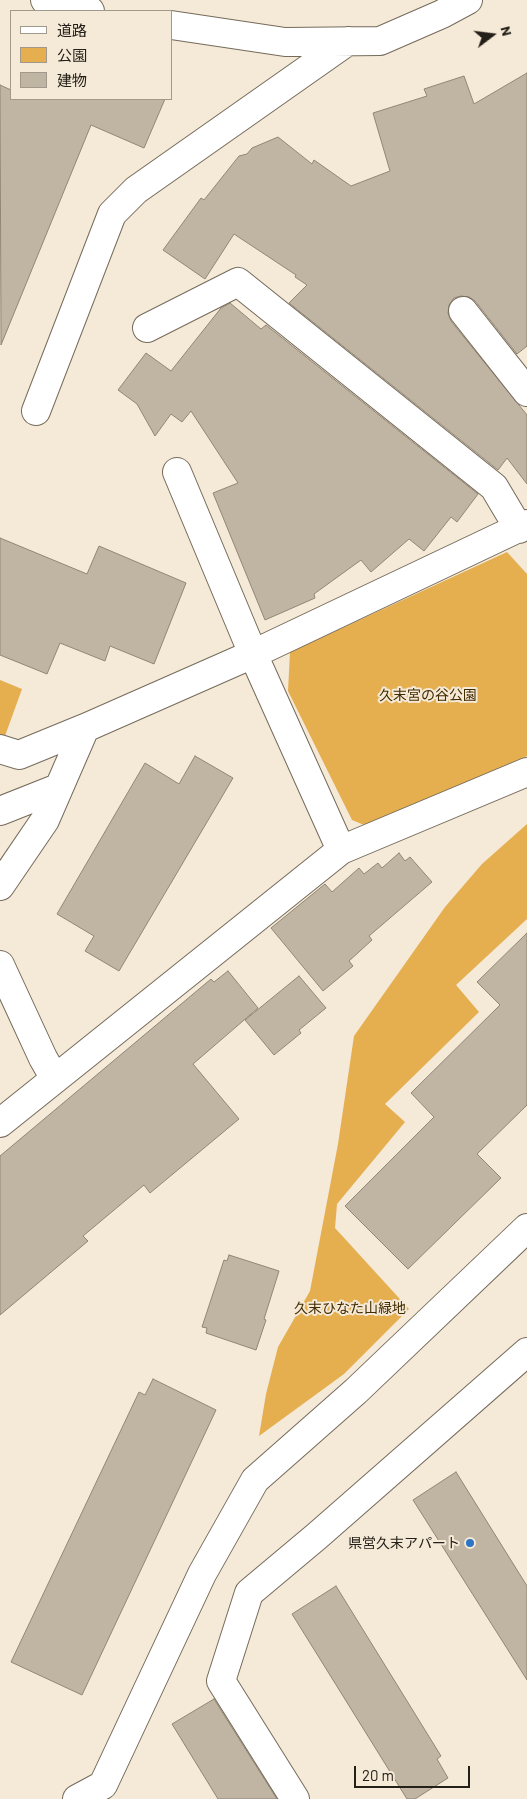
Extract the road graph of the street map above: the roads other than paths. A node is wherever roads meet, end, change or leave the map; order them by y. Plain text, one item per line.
1 (45, 0) edge
2 (468, 0) edge
3 (86, 10) edge
4 (172, 25) edge
5 (348, 41) junction
6 (463, 311) dead end
7 (147, 328) dead end
8 (527, 392) edge
9 (36, 411) dead end
10 (177, 472) dead end
11 (523, 526) edge
12 (253, 654) junction
13 (85, 728) junction
14 (0, 749) edge
15 (527, 772) edge
16 (58, 788) junction
17 (0, 812) edge
18 (341, 850) junction
19 (0, 886) edge
20 (0, 965) edge
21 (55, 1079) junction
22 (0, 1123) edge
23 (527, 1228) edge
24 (527, 1352) edge
25 (107, 1792) edge
26 (77, 1799) edge
27 (296, 1799) edge

1 - 3 street
2 - 5 street
4 - 5 street
5 - 9 street
6 - 8 street
7 - 11 street
10 - 12 street
11 - 12 street
12 - 13 street
12 - 18 street
13 - 14 street
13 - 16 street
15 - 18 street
16 - 17 street
16 - 19 street
18 - 21 street
20 - 21 street
21 - 22 street
23 - 25 street
24 - 27 street
25 - 26 street

